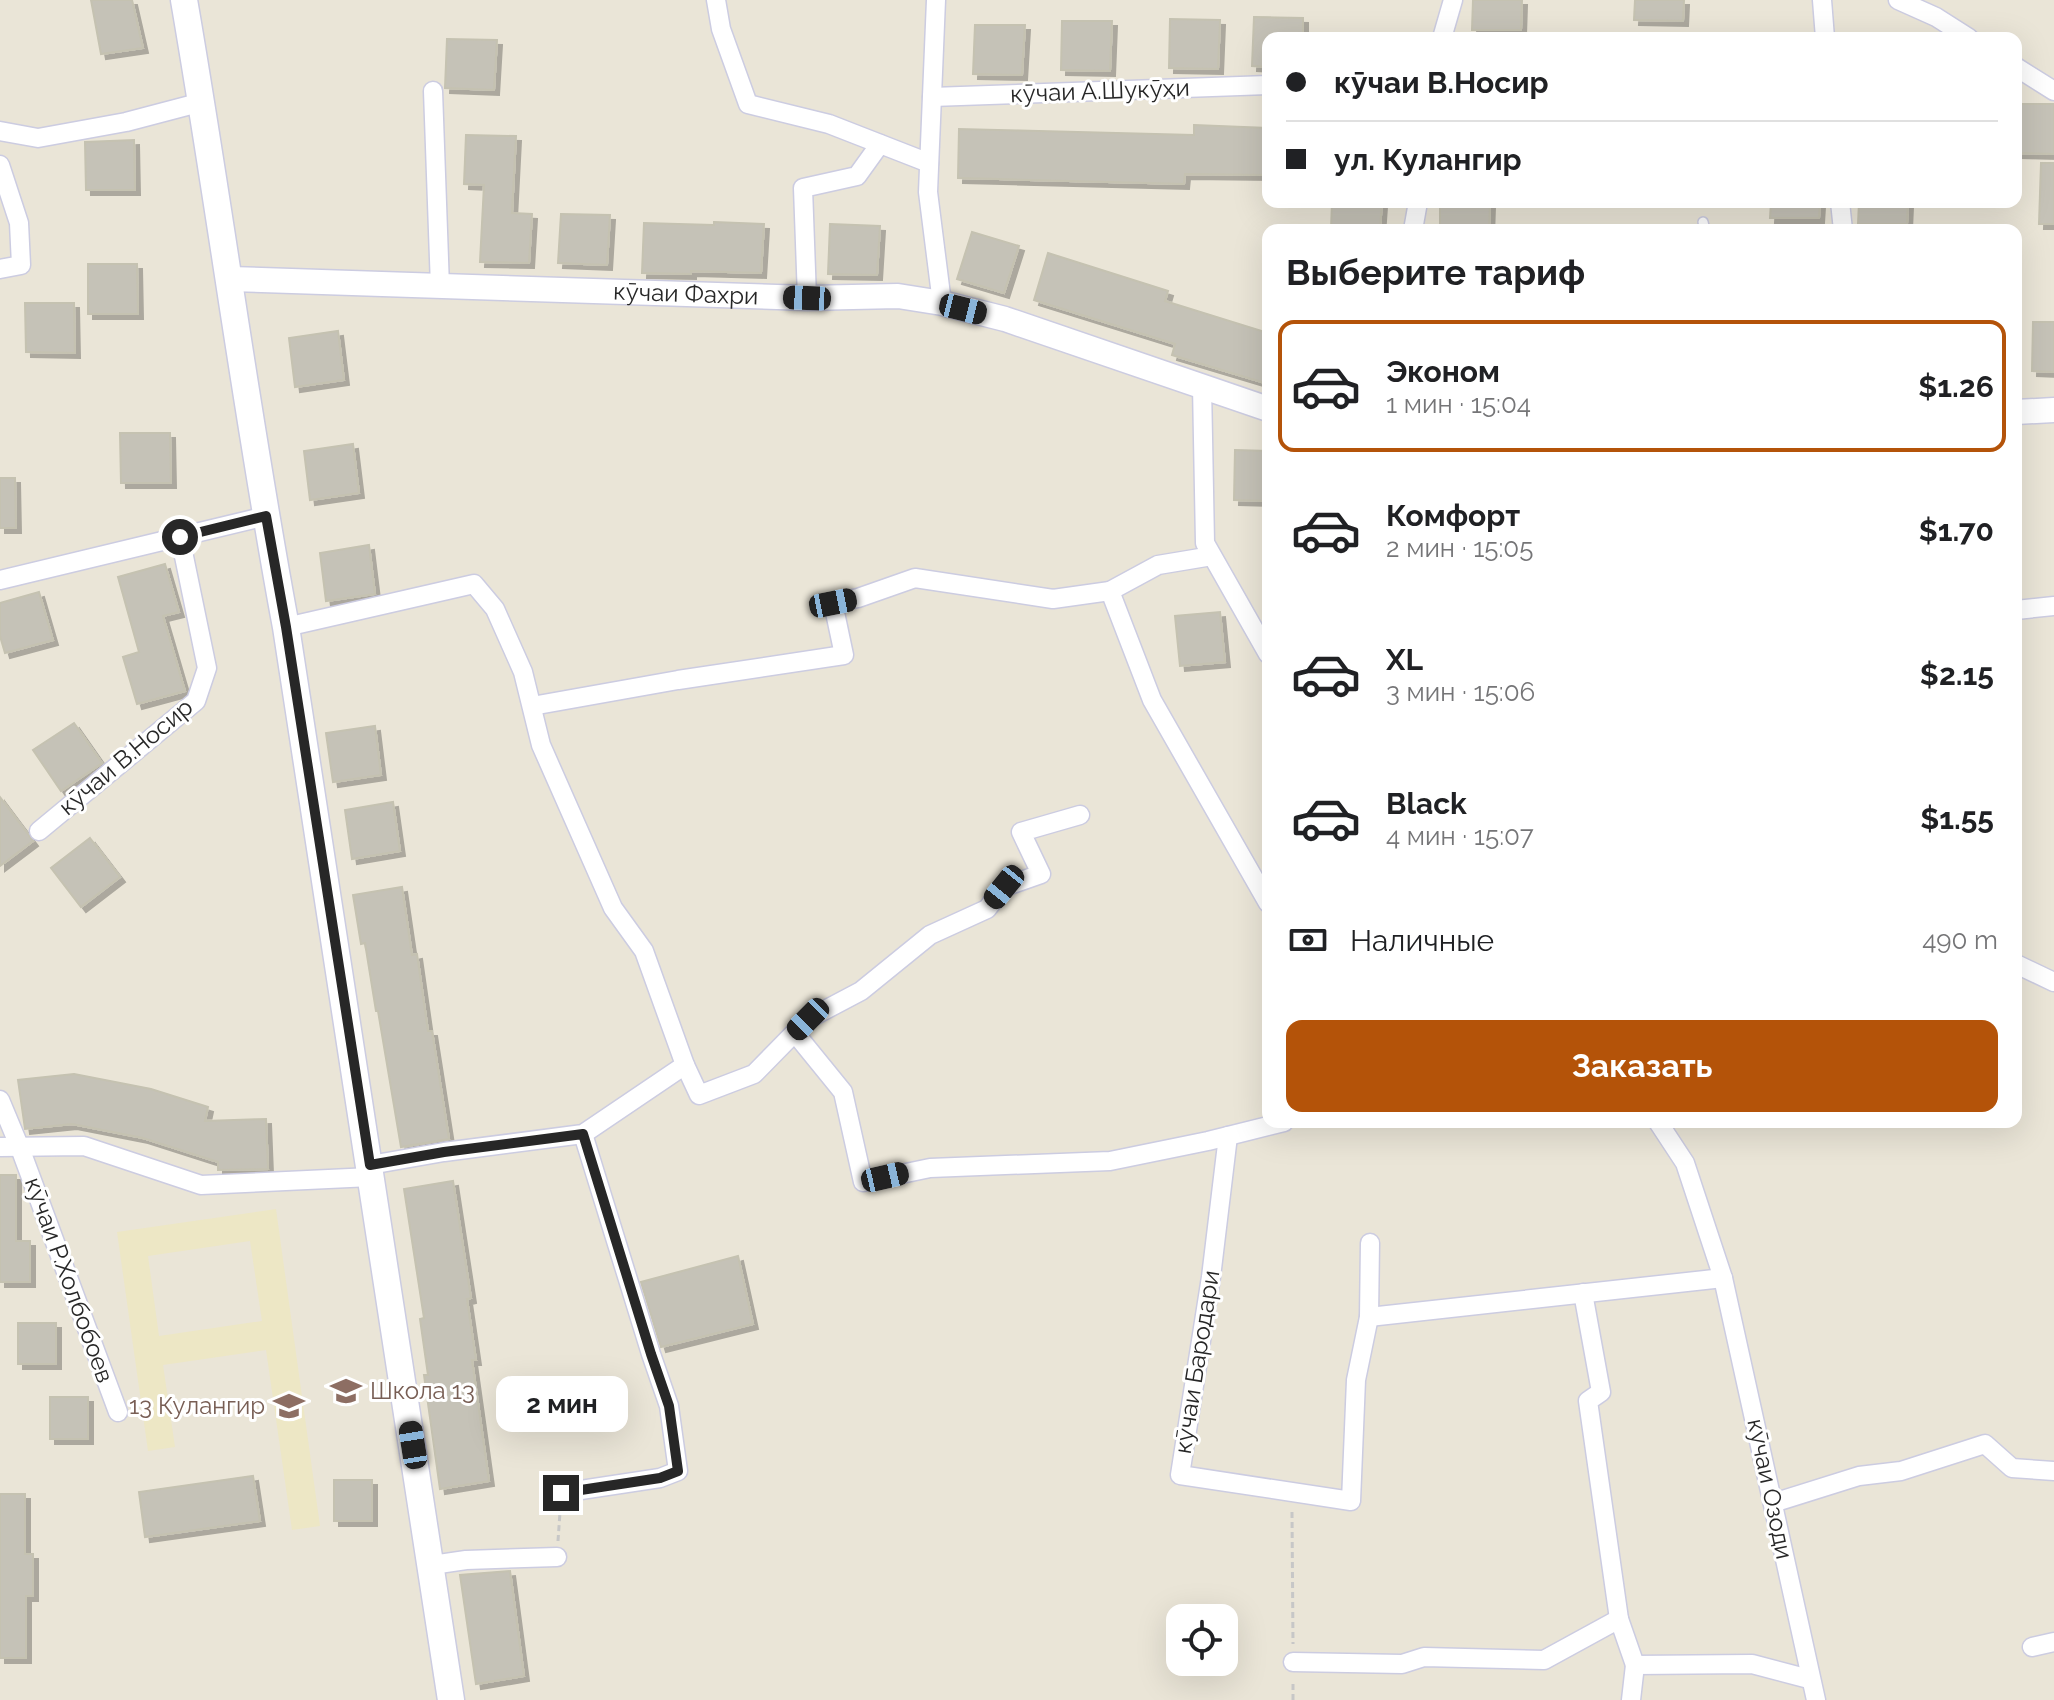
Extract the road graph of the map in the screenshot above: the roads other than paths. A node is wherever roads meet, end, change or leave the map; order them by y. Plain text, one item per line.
1 (184, 0) edge
2 (716, 0) edge
3 (936, 0) edge
4 (1453, 0) edge
5 (1822, 0) edge
6 (1898, 0) edge
7 (1444, 32) edge
8 (1825, 32) edge
9 (1960, 32) edge
10 (2022, 71) edge
11 (1262, 85) edge
12 (433, 91) dead end
13 (2054, 91) edge
14 (932, 97) junction
15 (202, 102) junction
16 (0, 131) edge
17 (880, 144) junction
18 (929, 163) junction
19 (0, 165) edge
20 (0, 269) edge
21 (230, 279) junction
22 (440, 287) junction
23 (807, 298) junction
24 (942, 303) junction
25 (1202, 386) junction
26 (1262, 407) edge
27 (2054, 410) edge
28 (2022, 412) edge
29 (266, 516) junction
30 (180, 537) junction
31 (1212, 556) junction
32 (0, 580) edge
33 (1110, 591) junction
34 (2054, 606) edge
35 (2022, 609) edge
36 (286, 627) junction
37 (1262, 644) edge
38 (532, 706) junction
39 (1080, 815) dead end
40 (39, 831) dead end
41 (1262, 892) edge
42 (2022, 967) edge
43 (2054, 982) edge
44 (795, 1033) junction
45 (685, 1065) junction
46 (0, 1100) edge
47 (1262, 1128) edge
48 (1662, 1128) edge
49 (583, 1134) junction
50 (1228, 1136) junction
51 (0, 1147) edge
52 (20, 1148) junction
53 (370, 1171) junction
54 (1370, 1243) dead end
55 (1723, 1278) junction
56 (1583, 1293) junction
57 (1369, 1317) junction
58 (118, 1412) dead end
59 (2054, 1471) edge
60 (561, 1493) road end
61 (1773, 1503) junction
62 (557, 1557) road end
63 (432, 1565) junction
64 (1619, 1619) junction
65 (2054, 1642) edge
66 (2032, 1647) dead end
67 (1293, 1662) road end
68 (1635, 1665) junction
69 (1809, 1679) junction
70 (451, 1700) edge
71 (1631, 1700) edge
72 (1816, 1700) edge

1 - 15 main road
2 - 17 street
3 - 14 street
4 - 7 street
5 - 8 street
6 - 9 street
10 - 13 street
11 - 14 street, кӯчаи А.Шукӯҳи
12 - 22 street
14 - 18 street
15 - 16 street
15 - 21 main road
17 - 18 street
17 - 23 street
18 - 24 street
19 - 20 street
21 - 22 street, кӯчаи Фахри
21 - 29 main road
22 - 23 street, кӯчаи Фахри
23 - 24 street, кӯчаи Фахри
24 - 25 street, кӯчаи Фахри
25 - 26 street, кӯчаи Фахри
25 - 31 street
27 - 28 street
29 - 30 street
29 - 36 main road
30 - 32 street
30 - 40 street, кӯчаи В.Носир
31 - 33 street
31 - 37 street
33 - 38 street
33 - 41 street
34 - 35 street
36 - 38 street
36 - 53 main road
38 - 45 street
39 - 44 street
42 - 43 street
44 - 45 street
44 - 50 street
45 - 49 street
46 - 52 street, кӯчаи Р.Холбобоев
47 - 50 street
48 - 55 street, кӯчаи Озоди
49 - 53 street, кӯчаи Р.Холбобоев
49 - 60 street
50 - 57 street, кӯчаи Бародари
51 - 52 street, кӯчаи Р.Холбобоев
52 - 53 street, кӯчаи Р.Холбобоев
52 - 58 street, кӯчаи Р.Холбобоев
53 - 63 main road
54 - 57 street, кӯчаи Бародари
55 - 56 street
55 - 61 street, кӯчаи Озоди
56 - 57 street
56 - 64 street
59 - 61 street
61 - 69 street, кӯчаи Озоди
62 - 63 street
63 - 70 main road
64 - 67 street
64 - 68 street
65 - 66 street
68 - 69 street
68 - 71 street
69 - 72 street, кӯчаи Озоди

